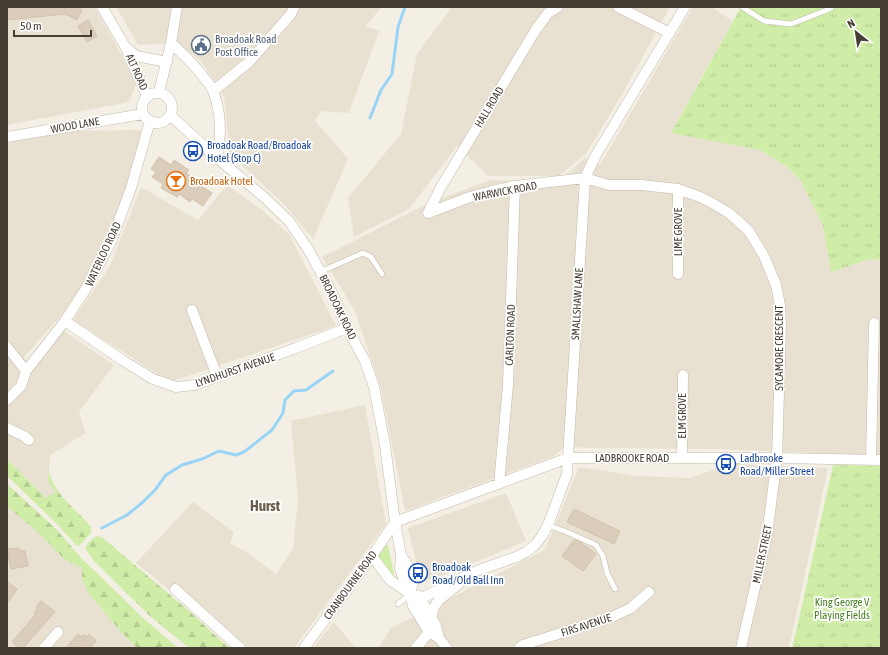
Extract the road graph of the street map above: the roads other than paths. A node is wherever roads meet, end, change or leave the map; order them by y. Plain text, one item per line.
1 (102, 7) edge
2 (177, 7) edge
3 (294, 7) edge
4 (558, 7) edge
5 (618, 7) edge
6 (685, 7) edge
7 (742, 7) edge
8 (832, 7) edge
9 (670, 33) junction
10 (171, 43) junction
11 (126, 48) junction
12 (167, 62) junction
13 (213, 91) junction
14 (159, 92) junction
15 (147, 96) junction
16 (143, 114) junction
17 (170, 116) junction
18 (150, 121) junction
19 (7, 137) edge
20 (218, 158) junction
21 (585, 178) junction
22 (515, 186) junction
23 (678, 189) junction
24 (428, 213) joint
25 (320, 272) junction
26 (382, 274) dead end
27 (678, 274) dead end
28 (192, 310) dead end
29 (65, 321) junction
30 (874, 323) dead end
31 (347, 328) junction
32 (7, 347) edge
33 (26, 371) junction
34 (683, 375) dead end
35 (217, 376) junction
36 (7, 400) edge
37 (7, 428) edge
38 (29, 440) dead end
39 (568, 458) junction
40 (682, 458) junction
41 (777, 458) junction
42 (876, 460) edge
43 (499, 484) junction
44 (395, 522) junction
45 (548, 525) junction
46 (372, 556) junction
47 (467, 576) junction
48 (175, 589) dead end
49 (615, 589) dead end
50 (649, 592) dead end
51 (410, 594) junction
52 (398, 604) dead end
53 (428, 625) junction
54 (58, 632) dead end
55 (44, 648) edge
56 (240, 648) edge
57 (304, 648) edge
58 (416, 648) edge
59 (447, 648) edge
60 (519, 648) edge
61 (741, 648) edge

1 - 11 street, ALT ROAD
2 - 10 street
3 - 13 street
4 - 24 street, HALL ROAD
5 - 9 street
6 - 9 street, SMALLSHAW LANE
7 - 8 lane
9 - 21 street, SMALLSHAW LANE
10 - 12 street
10 - 13 street
11 - 12 street, ALT ROAD
11 - 15 street, ALT ROAD
12 - 14 street
13 - 20 street
14 - 15 street
14 - 17 street
15 - 16 street
16 - 18 street
16 - 19 street, WOOD LANE
17 - 18 street
17 - 20 street, BROADOAK ROAD
18 - 29 street, WATERLOO ROAD
20 - 25 street, BROADOAK ROAD
21 - 22 street, WARWICK ROAD
21 - 23 street, SYCAMORE CRESCENT
21 - 39 street, SMALLSHAW LANE
22 - 24 street, WARWICK ROAD
22 - 43 street, CARLTON ROAD
23 - 27 street, LIME GROVE
23 - 41 street, SYCAMORE CRESCENT
25 - 26 lane
25 - 31 street, BROADOAK ROAD
28 - 35 street
29 - 33 street, WATERLOO ROAD
29 - 35 street, LYNDHURST AVENUE
30 - 42 street
31 - 35 street, LYNDHURST AVENUE
31 - 44 street, BROADOAK ROAD
32 - 33 street
33 - 36 street, WATERLOO ROAD
34 - 40 street, ELM GROVE
37 - 38 street
39 - 40 street, LADBROOKE ROAD
39 - 43 street, LADBROOKE ROAD
39 - 45 street, SMALLSHAW LANE
40 - 41 street, LADBROOKE ROAD
41 - 42 street, LADBROOKE ROAD
41 - 61 street, MILLER STREET
43 - 44 street, LADBROOKE ROAD
44 - 46 street, CRANBOURNE ROAD
44 - 51 street, BROADOAK ROAD
45 - 47 street, SMALLSHAW LANE
45 - 49 lane
46 - 51 street
46 - 57 street, CRANBOURNE ROAD
47 - 51 street, SMALLSHAW LANE
47 - 53 street, SMALLSHAW LANE
48 - 56 street
50 - 60 street, FIRS AVENUE
51 - 52 lane
51 - 53 street, BROADOAK ROAD
53 - 58 street, SMALLSHAW LANE
53 - 59 street
54 - 55 street

